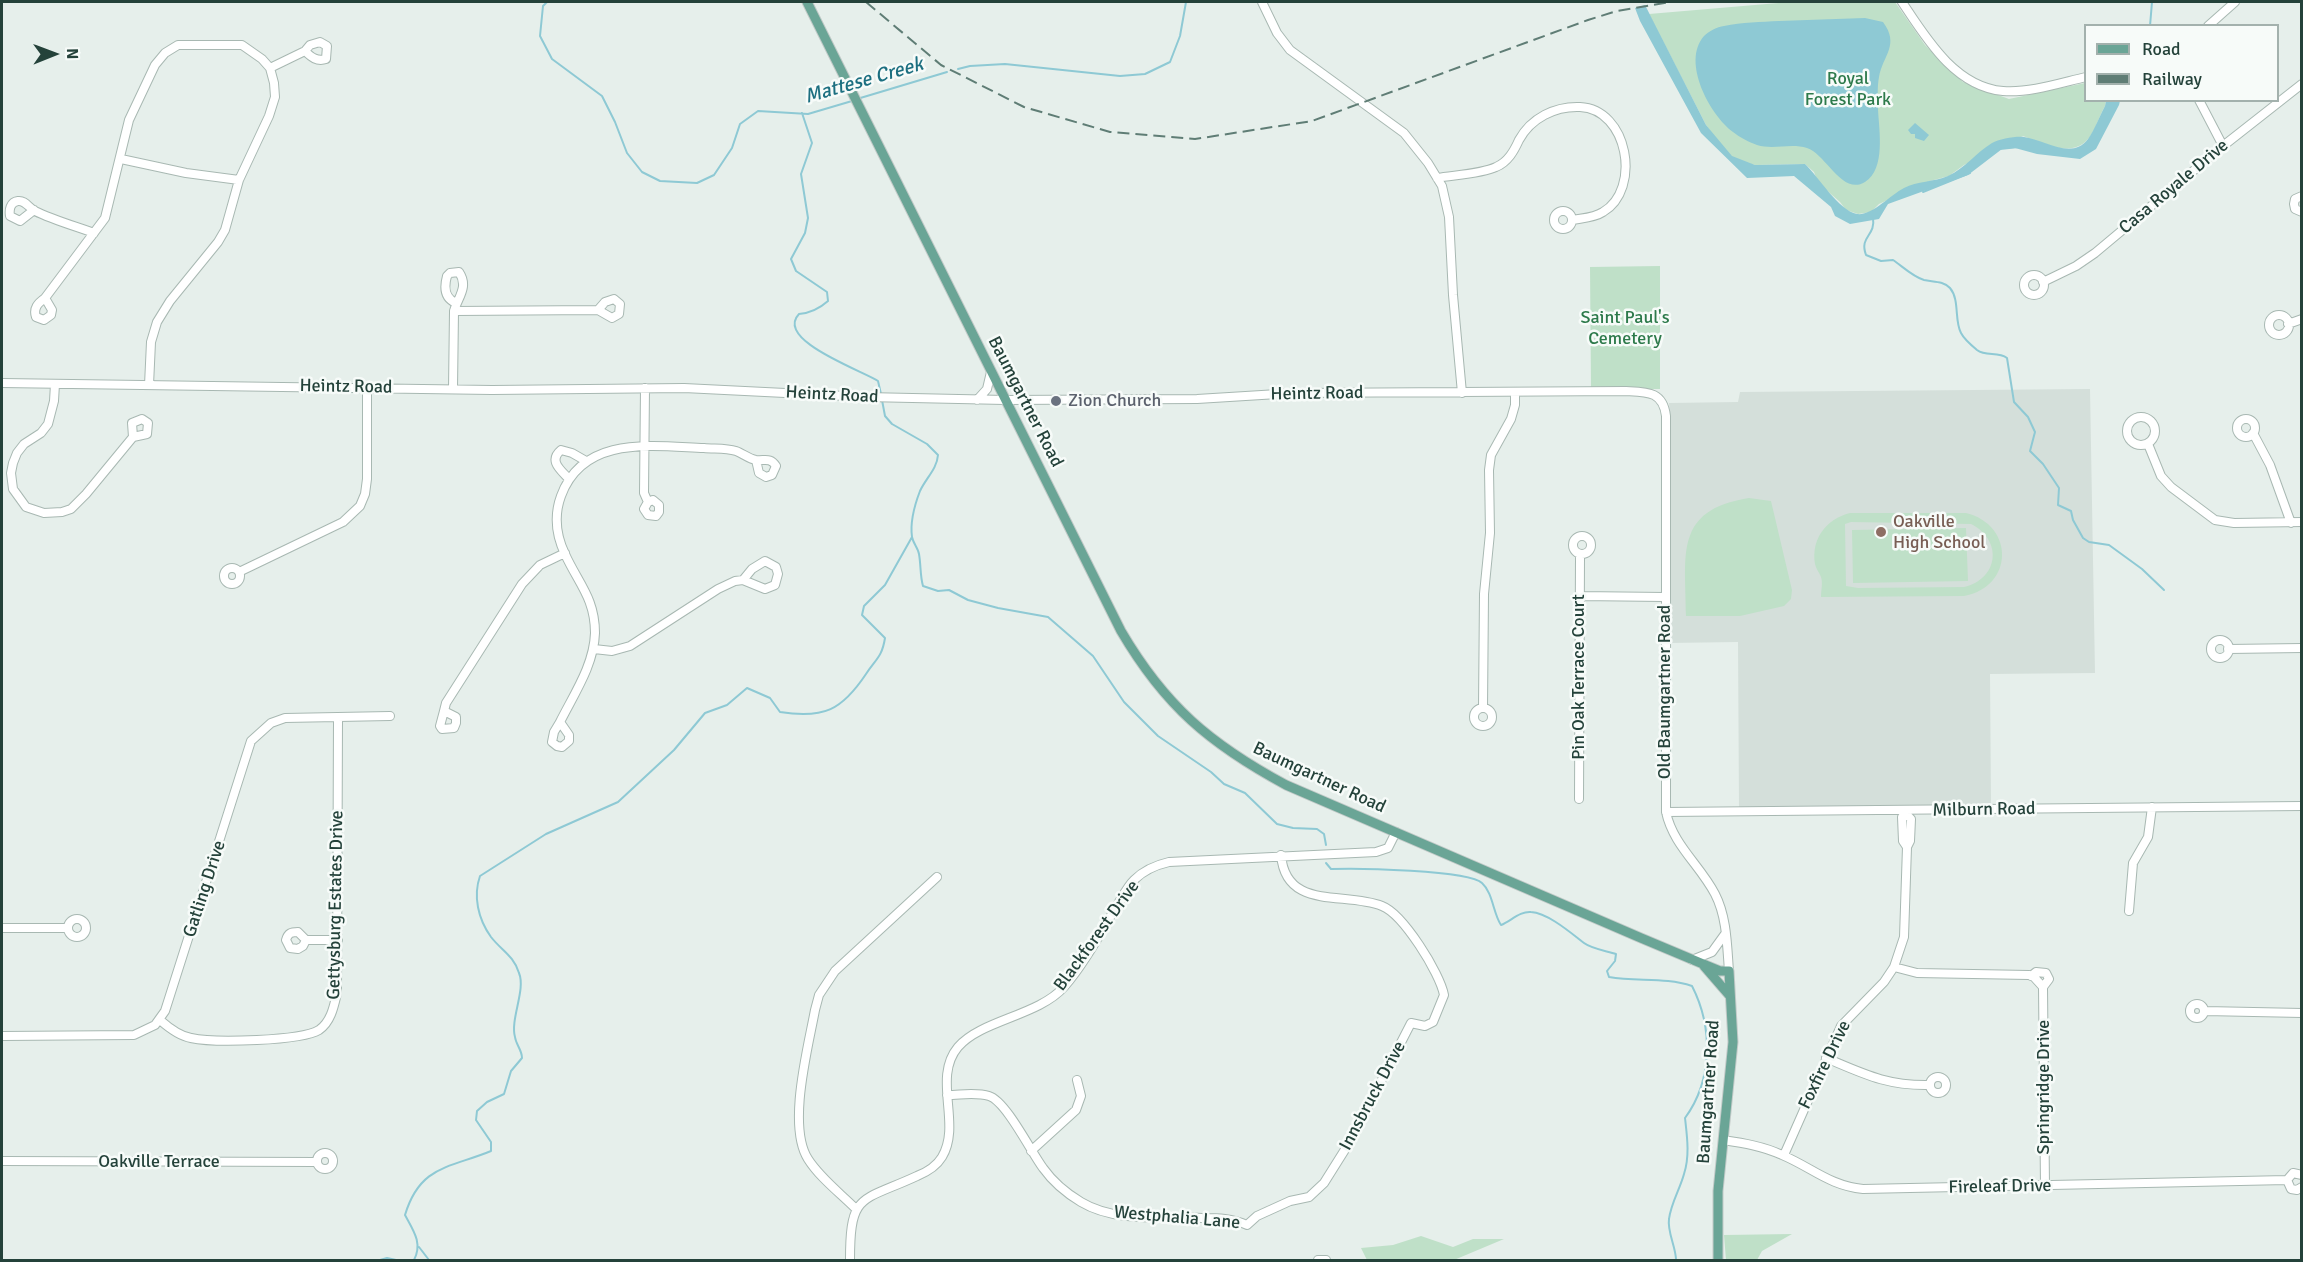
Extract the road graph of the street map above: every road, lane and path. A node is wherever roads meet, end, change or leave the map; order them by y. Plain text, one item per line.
1 (807, 2) edge
2 (1262, 2) edge
3 (1902, 2) edge
4 (2235, 2) edge
5 (2210, 24) edge
6 (304, 51) dead end
7 (270, 68) junction
8 (2084, 76) edge
9 (2301, 84) edge
10 (2279, 101) edge
11 (2200, 102) edge
12 (2278, 102) edge
13 (2223, 146) junction
14 (121, 159) junction
15 (1437, 178) junction
16 (239, 180) junction
17 (2301, 196) edge
18 (34, 210) dead end
19 (2301, 212) edge
20 (1572, 220) dead end
21 (94, 233) junction
22 (2043, 282) dead end
23 (45, 298) dead end
24 (598, 310) dead end
25 (2301, 318) edge
26 (2288, 324) dead end
27 (991, 372) junction
28 (2, 383) edge
29 (54, 384) junction
30 (149, 385) junction
31 (367, 387) junction
32 (645, 387) junction
33 (453, 389) junction
34 (1515, 392) junction
35 (1462, 393) junction
36 (1660, 399) joint
37 (976, 400) junction
38 (1005, 400) junction
39 (2253, 433) dead end
40 (133, 437) dead end
41 (2148, 444) dead end
42 (645, 446) junction
43 (756, 460) dead end
44 (586, 461) junction
45 (569, 479) junction
46 (648, 502) dead end
47 (2291, 522) junction
48 (2301, 522) edge
49 (565, 553) junction
50 (1580, 555) dead end
51 (239, 572) dead end
52 (743, 580) junction
53 (1579, 596) junction
54 (1665, 597) junction
55 (2301, 648) edge
56 (594, 649) junction
57 (2228, 649) dead end
58 (1483, 708) dead end
59 (444, 711) dead end
60 (390, 716) dead end
61 (338, 718) junction
62 (560, 722) dead end
63 (1579, 799) dead end
64 (2301, 806) edge
65 (2152, 807) junction
66 (1666, 812) junction
67 (1906, 812) junction
68 (1396, 832) junction
69 (1281, 855) junction
70 (937, 877) dead end
71 (2129, 911) dead end
72 (2, 928) edge
73 (67, 928) dead end
74 (1725, 933) junction
75 (306, 940) dead end
76 (338, 940) junction
77 (1692, 960) junction
78 (1703, 964) junction
79 (1894, 967) junction
80 (1729, 971) junction
81 (1730, 997) junction
82 (2205, 1011) dead end
83 (2301, 1013) edge
84 (160, 1020) junction
85 (2, 1036) edge
86 (1826, 1058) junction
87 (1077, 1080) dead end
88 (1930, 1085) dead end
89 (947, 1095) junction
90 (1723, 1140) junction
91 (1031, 1151) junction
92 (1784, 1155) junction
93 (2, 1161) edge
94 (317, 1162) dead end
95 (2301, 1175) edge
96 (2287, 1180) junction
97 (2045, 1187) junction
98 (2301, 1187) edge
99 (1309, 1197) joint
100 (856, 1209) junction
101 (850, 1260) edge
102 (1318, 1260) edge
103 (1326, 1260) edge
104 (1718, 1260) edge

1 - 27 main road, Baumgartner Road
2 - 15 street
3 - 8 street
4 - 5 street
6 - 7 street
7 - 14 street
7 - 16 street
9 - 10 street, Casa Royale Drive
11 - 13 street
12 - 13 street, Casa Royale Drive
13 - 22 street, Casa Royale Drive
14 - 16 street
14 - 21 street
15 - 20 street
15 - 35 street
16 - 30 street
17 - 19 street
18 - 21 street
21 - 23 street
24 - 33 street
25 - 26 street
27 - 37 street
27 - 38 main road, Baumgartner Road
28 - 29 street, Heintz Road
29 - 30 street, Heintz Road
29 - 40 street
30 - 31 street, Heintz Road
31 - 33 street, Heintz Road
31 - 51 street
32 - 33 street, Heintz Road
32 - 37 street, Heintz Road
32 - 42 street
34 - 35 street, Heintz Road
34 - 36 street, Heintz Road
34 - 58 street
35 - 38 street, Heintz Road
36 - 54 street, Old Baumgartner Road
37 - 38 street, Heintz Road
38 - 68 main road, Baumgartner Road
39 - 47 street
41 - 47 street
42 - 43 street
42 - 44 street
42 - 46 street
44 - 45 street
44 - 45 street
45 - 49 street
47 - 48 street
49 - 56 street
49 - 59 street
50 - 53 street, Pin Oak Terrace Court
52 - 52 street
52 - 56 street
53 - 54 street
53 - 63 street, Pin Oak Terrace Court
54 - 66 street, Old Baumgartner Road
55 - 57 street
56 - 62 street
60 - 61 street, Gatling Drive
61 - 76 street, Gettysburg Estates Drive
61 - 84 street, Gatling Drive
64 - 65 street, Milburn Road
65 - 67 street, Milburn Road
65 - 71 street
66 - 67 street, Milburn Road
66 - 74 street, Old Baumgartner Road
67 - 79 street, Foxfire Drive
68 - 69 street, Blackforest Drive
68 - 77 main road, Baumgartner Road
69 - 89 street, Blackforest Drive
69 - 99 street, Innsbruck Drive
70 - 100 street
72 - 73 street
74 - 77 street
74 - 80 street, Old Baumgartner Road
75 - 76 street
76 - 84 street, Gettysburg Estates Drive
77 - 78 main road, Baumgartner Road
78 - 80 main road, Baumgartner Road
78 - 81 main road
79 - 86 street, Foxfire Drive
79 - 97 street, Springridge Drive
80 - 81 main road, Baumgartner Road
81 - 90 main road, Baumgartner Road
82 - 83 street
84 - 85 street
86 - 88 street
86 - 92 street, Foxfire Drive
87 - 91 street
89 - 91 street, Westphalia Lane
89 - 100 street, Blackforest Drive
90 - 92 street, Fireleaf Drive
90 - 104 main road, Baumgartner Road
91 - 99 street, Westphalia Lane
92 - 97 street, Fireleaf Drive
93 - 94 street, Oakville Terrace
95 - 96 street, Fireleaf Drive
96 - 97 street, Fireleaf Drive
96 - 98 street, Fireleaf Drive
100 - 101 street
102 - 103 street

